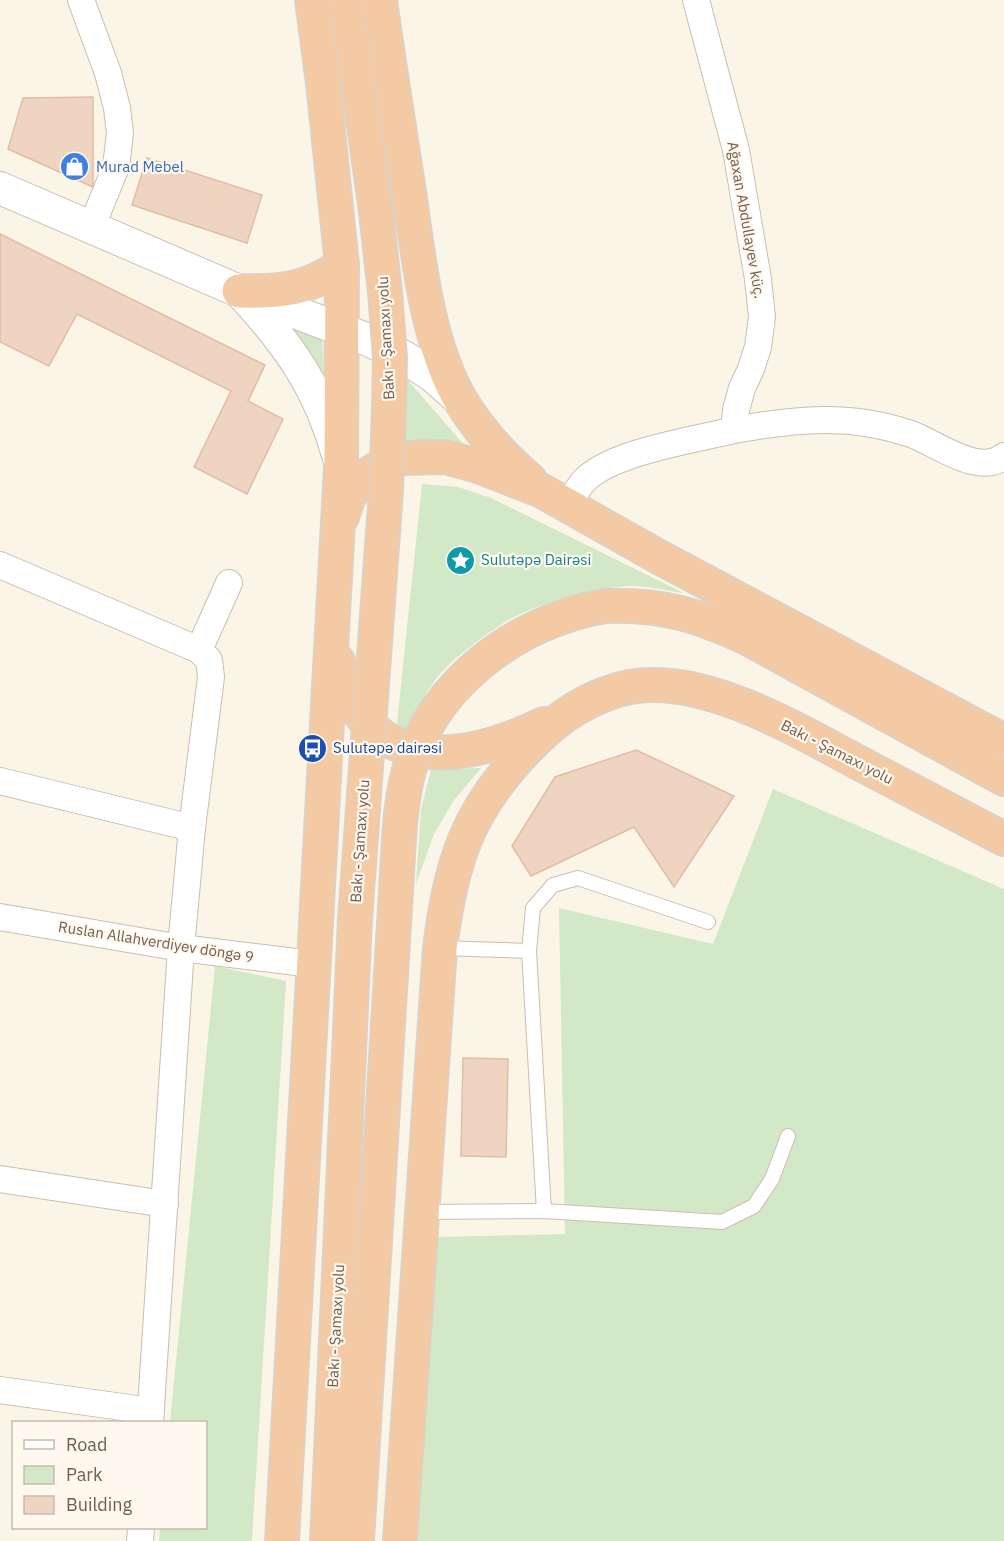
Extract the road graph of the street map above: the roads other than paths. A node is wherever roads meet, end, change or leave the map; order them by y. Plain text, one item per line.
1 (81, 0) edge
2 (312, 0) edge
3 (346, 0) edge
4 (380, 0) edge
5 (696, 0) edge
6 (0, 188) edge
7 (91, 228) junction
8 (342, 265) junction
9 (420, 265) junction
10 (239, 291) junction
11 (343, 329) junction
12 (460, 400) junction
13 (734, 430) junction
14 (1004, 456) edge
15 (341, 468) junction
16 (555, 498) junction
17 (339, 525) junction
18 (0, 564) edge
19 (229, 583) dead end
20 (333, 633) junction
21 (199, 650) junction
22 (571, 711) junction
23 (1004, 741) edge
24 (1004, 778) edge
25 (0, 782) edge
26 (192, 828) junction
27 (1004, 839) edge
28 (0, 917) edge
29 (708, 922) dead end
30 (181, 948) junction
31 (440, 948) junction
32 (529, 951) junction
33 (313, 964) junction
34 (788, 1136) dead end
35 (0, 1179) edge
36 (165, 1204) junction
37 (544, 1210) junction
38 (421, 1212) junction
39 (0, 1390) edge
40 (151, 1417) edge
41 (282, 1541) edge
42 (327, 1541) edge
43 (357, 1541) edge
44 (400, 1541) edge

1 - 7 street
2 - 8 highway
3 - 42 highway, Bakı - Şamaxı yolu, bridge
4 - 9 highway
5 - 13 street, Ağaxan Abdullayev küç.
6 - 7 street
7 - 10 street
8 - 9 highway
8 - 10 highway
8 - 11 highway
9 - 12 highway
10 - 11 street
10 - 15 street
11 - 12 street
11 - 15 highway
12 - 16 highway
13 - 14 street
13 - 16 street
15 - 17 highway
16 - 17 highway
16 - 23 highway
17 - 20 highway
18 - 21 street
19 - 21 street
20 - 22 highway
20 - 33 highway
21 - 26 street
22 - 27 highway, Bakı - Şamaxı yolu
22 - 31 highway, Bakı - Şamaxı yolu
24 - 43 highway, bridge
25 - 26 street
26 - 30 street
28 - 30 street, Ruslan Allahverdiyev döngə 9
29 - 32 lane
30 - 33 street, Ruslan Allahverdiyev döngə 9
30 - 36 street
31 - 32 lane
31 - 38 highway, Bakı - Şamaxı yolu
32 - 37 lane
33 - 41 highway
34 - 37 lane
35 - 36 street
36 - 40 street
37 - 38 lane
38 - 44 highway, Bakı - Şamaxı yolu
39 - 40 street

